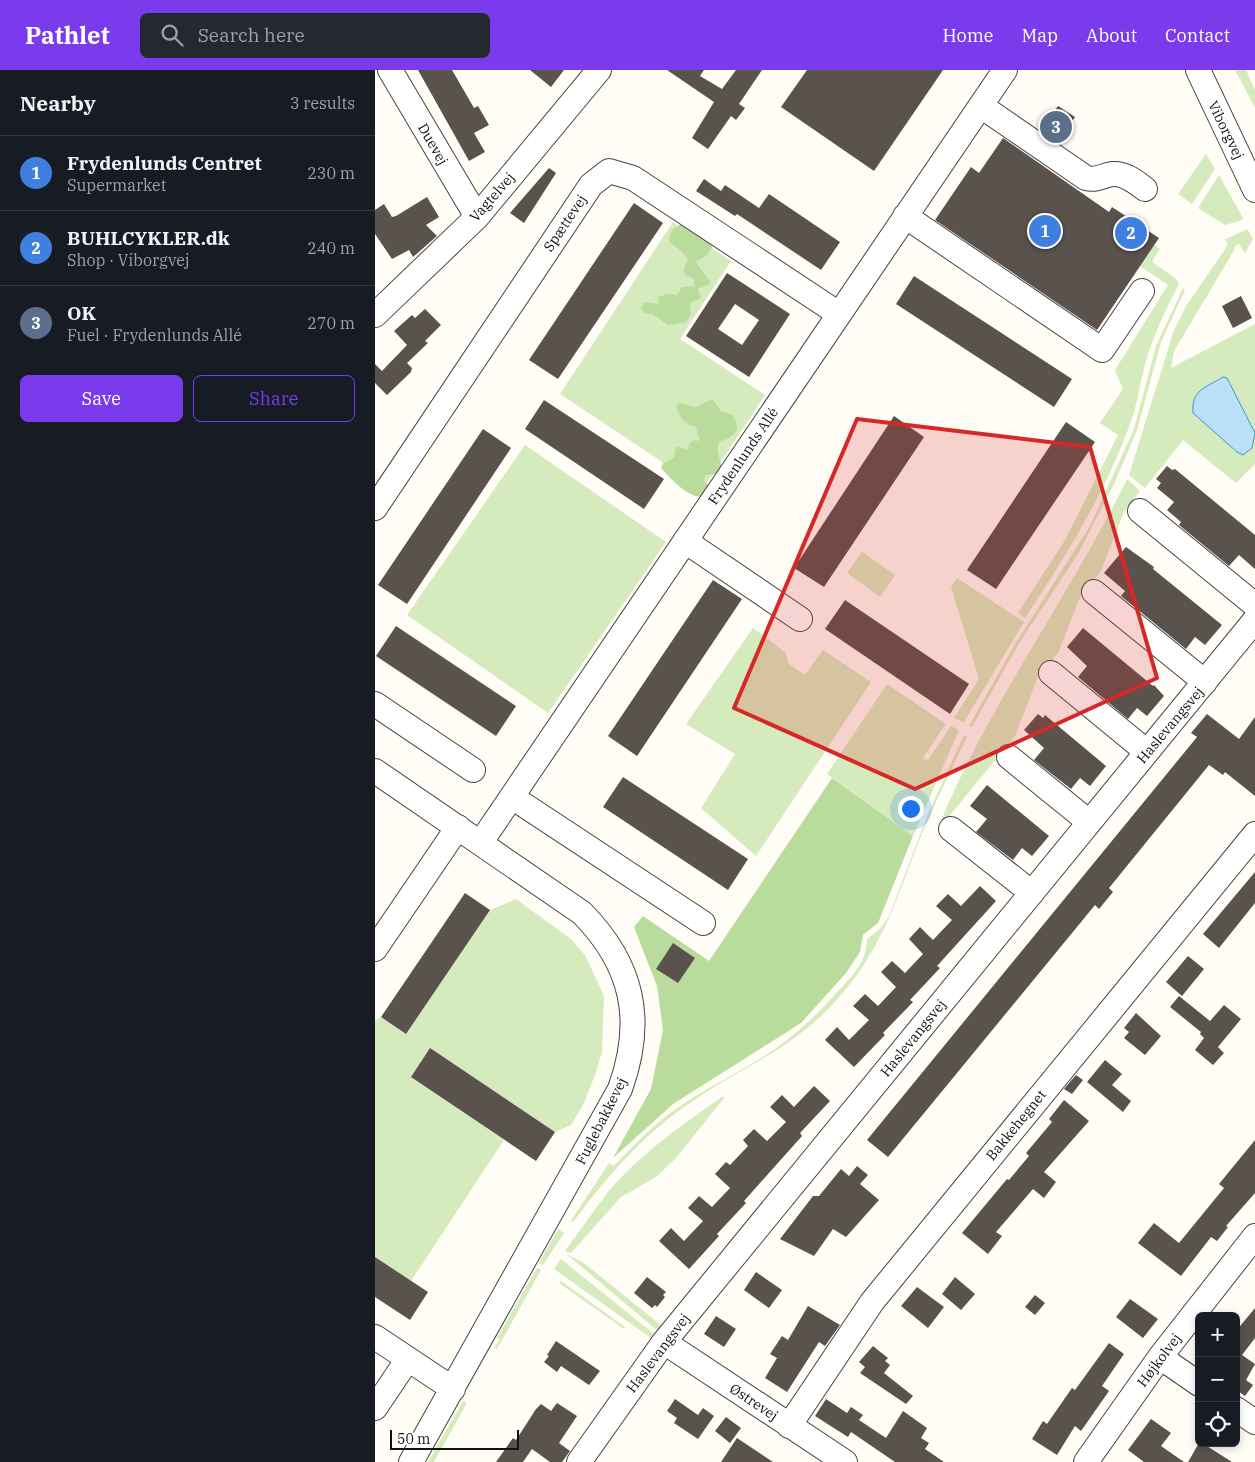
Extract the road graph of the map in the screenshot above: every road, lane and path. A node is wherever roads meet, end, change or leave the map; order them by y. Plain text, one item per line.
1 (390, 70) edge
2 (599, 70) edge
3 (1005, 70) edge
4 (1198, 70) edge
5 (981, 106) junction
6 (1145, 189) dead end
7 (1255, 190) edge
8 (905, 216) junction
9 (477, 218) junction
10 (1142, 291) dead end
11 (839, 314) junction
12 (375, 315) edge
13 (375, 508) edge
14 (1140, 511) dead end
15 (685, 541) junction
16 (1094, 592) dead end
17 (1255, 605) edge
18 (800, 620) dead end
19 (1255, 620) edge
20 (1051, 673) dead end
21 (1205, 682) junction
22 (375, 704) edge
23 (1147, 752) junction
24 (1009, 757) dead end
25 (473, 770) dead end
26 (375, 771) edge
27 (512, 797) junction
28 (1089, 822) junction
29 (458, 827) junction
30 (951, 828) dead end
31 (1255, 834) edge
32 (481, 842) junction
33 (1032, 894) junction
34 (703, 923) dead end
35 (375, 950) edge
36 (1255, 1236) edge
37 (375, 1337) edge
38 (664, 1342) junction
39 (1160, 1357) junction
40 (408, 1359) junction
41 (1195, 1381) edge
42 (453, 1389) junction
43 (375, 1408) edge
44 (1240, 1412) edge
45 (1255, 1422) edge
46 (789, 1426) junction
47 (837, 1460) edge
48 (411, 1462) edge
49 (579, 1462) edge
50 (1086, 1462) edge

1 - 9 street, Duevej
2 - 9 street, Vagtelvej
3 - 5 street, Frydenlunds Allé
4 - 7 street, Viborgvej
5 - 6 street
5 - 8 street, Frydenlunds Allé
8 - 10 street
8 - 11 street, Frydenlunds Allé
9 - 12 street, Vagtelvej
11 - 13 street, Spættevej
11 - 15 street, Frydenlunds Allé
14 - 17 street
15 - 18 street
15 - 27 street, Frydenlunds Allé
16 - 21 street
19 - 21 street, Haslevangsvej
20 - 23 street
21 - 23 street, Haslevangsvej
22 - 25 street
23 - 28 street, Haslevangsvej
24 - 28 street
26 - 29 street, Fuglebakkevej
27 - 32 street, Frydenlunds Allé
27 - 34 street
28 - 33 street, Haslevangsvej
29 - 32 street, Fuglebakkevej
29 - 35 street
30 - 33 street
31 - 46 street, Bakkehegnet
32 - 42 street, Fuglebakkevej
33 - 38 street, Haslevangsvej
36 - 39 street, Højkolvej
37 - 40 street
38 - 46 street, Østrevej
38 - 49 street, Haslevangsvej
39 - 41 street
39 - 50 street, Højkolvej
40 - 42 street
40 - 43 street
42 - 48 street, Fuglebakkevej
44 - 45 street
46 - 47 street, Østrevej

